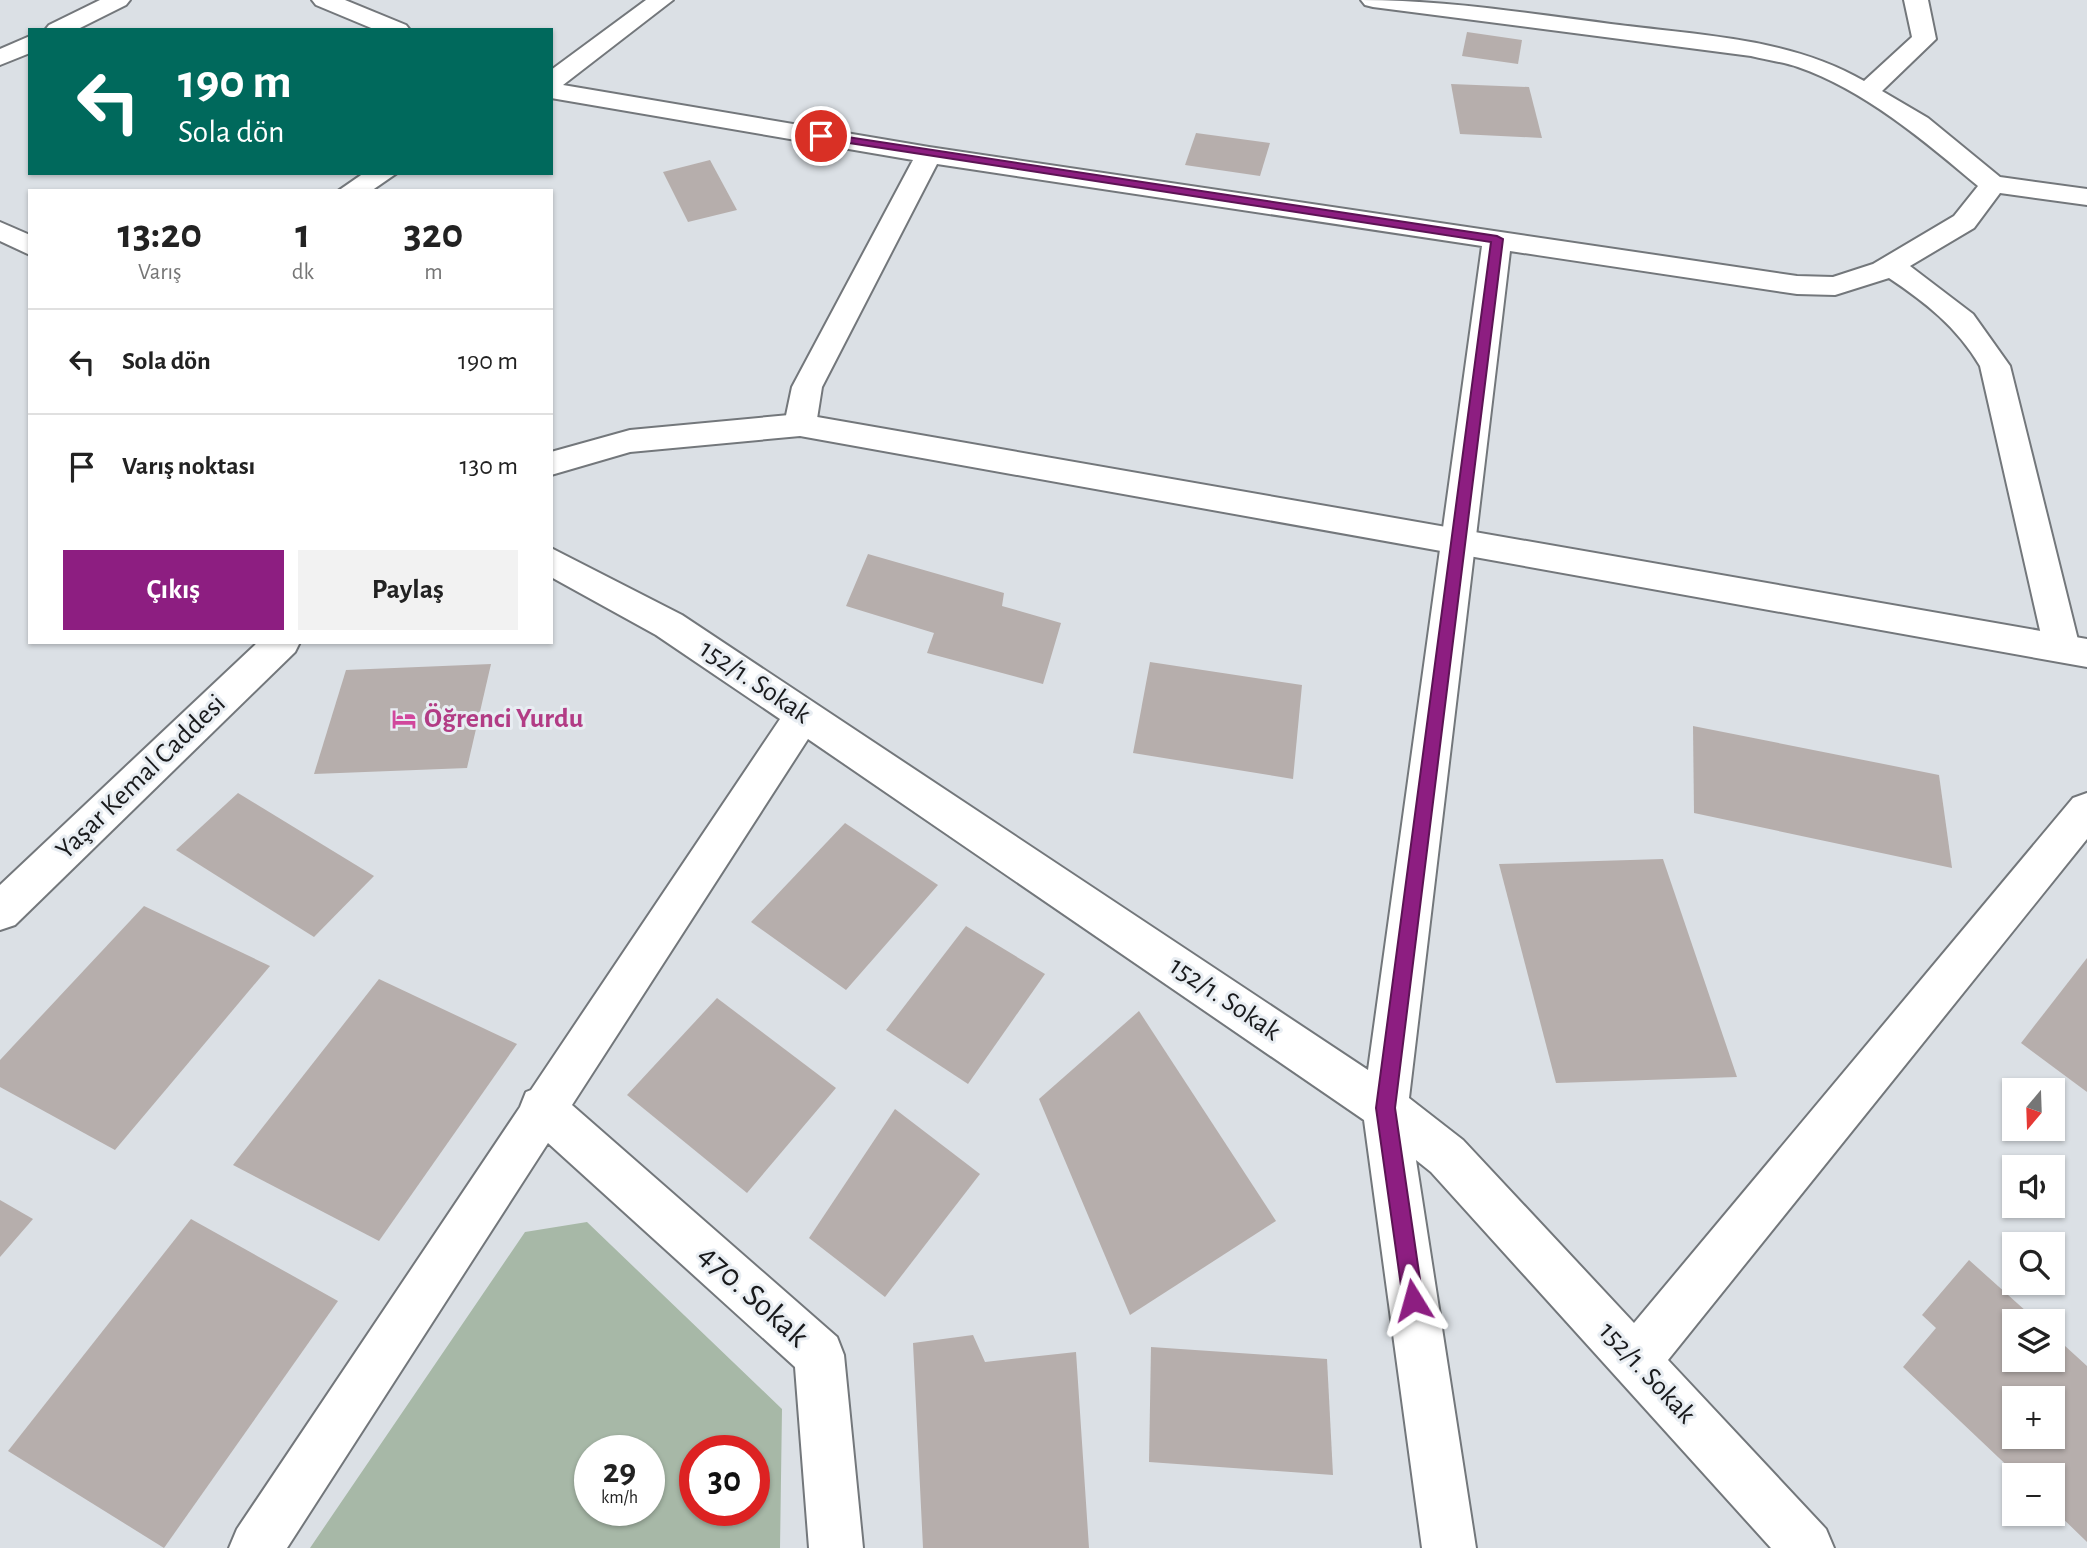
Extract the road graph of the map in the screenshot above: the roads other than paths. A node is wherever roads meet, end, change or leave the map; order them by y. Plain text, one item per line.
1 (118, 0) edge
2 (324, 0) edge
3 (661, 0) edge
4 (1373, 0) edge
5 (1916, 0) edge
6 (61, 28) edge
7 (393, 28) edge
8 (28, 44) edge
9 (0, 58) edge
10 (553, 81) edge
11 (553, 90) edge
12 (1866, 92) junction
13 (929, 155) junction
14 (380, 175) edge
15 (1992, 184) junction
16 (355, 189) edge
17 (2087, 197) edge
18 (0, 230) edge
19 (1497, 239) junction
20 (28, 245) edge
21 (1890, 266) junction
22 (800, 425) junction
23 (553, 463) edge
24 (1457, 540) junction
25 (553, 562) edge
26 (280, 644) edge
27 (2074, 650) edge
28 (803, 715) junction
29 (2087, 810) edge
30 (0, 912) edge
31 (542, 1108) junction
32 (1385, 1108) junction
33 (1636, 1360) junction
34 (256, 1548) edge
35 (836, 1548) edge
36 (1449, 1548) edge
37 (1807, 1548) edge

1 - 6 street
2 - 7 street
3 - 10 street
4 - 12 street
5 - 12 street
8 - 9 street
11 - 13 street
12 - 15 street
13 - 19 street
13 - 22 street
14 - 16 street
15 - 17 street
15 - 21 street
18 - 20 street
19 - 21 street
19 - 24 street
21 - 27 street
22 - 23 street
22 - 24 street
24 - 27 street
24 - 32 street
25 - 28 street, 152/1. Sokak
26 - 30 street, Yaşar Kemal Caddesi
28 - 31 street
28 - 32 street, 152/1. Sokak
29 - 33 street
31 - 34 street
31 - 35 street, 470. Sokak
32 - 33 street, 152/1. Sokak
32 - 36 street
33 - 37 street, 152/1. Sokak

